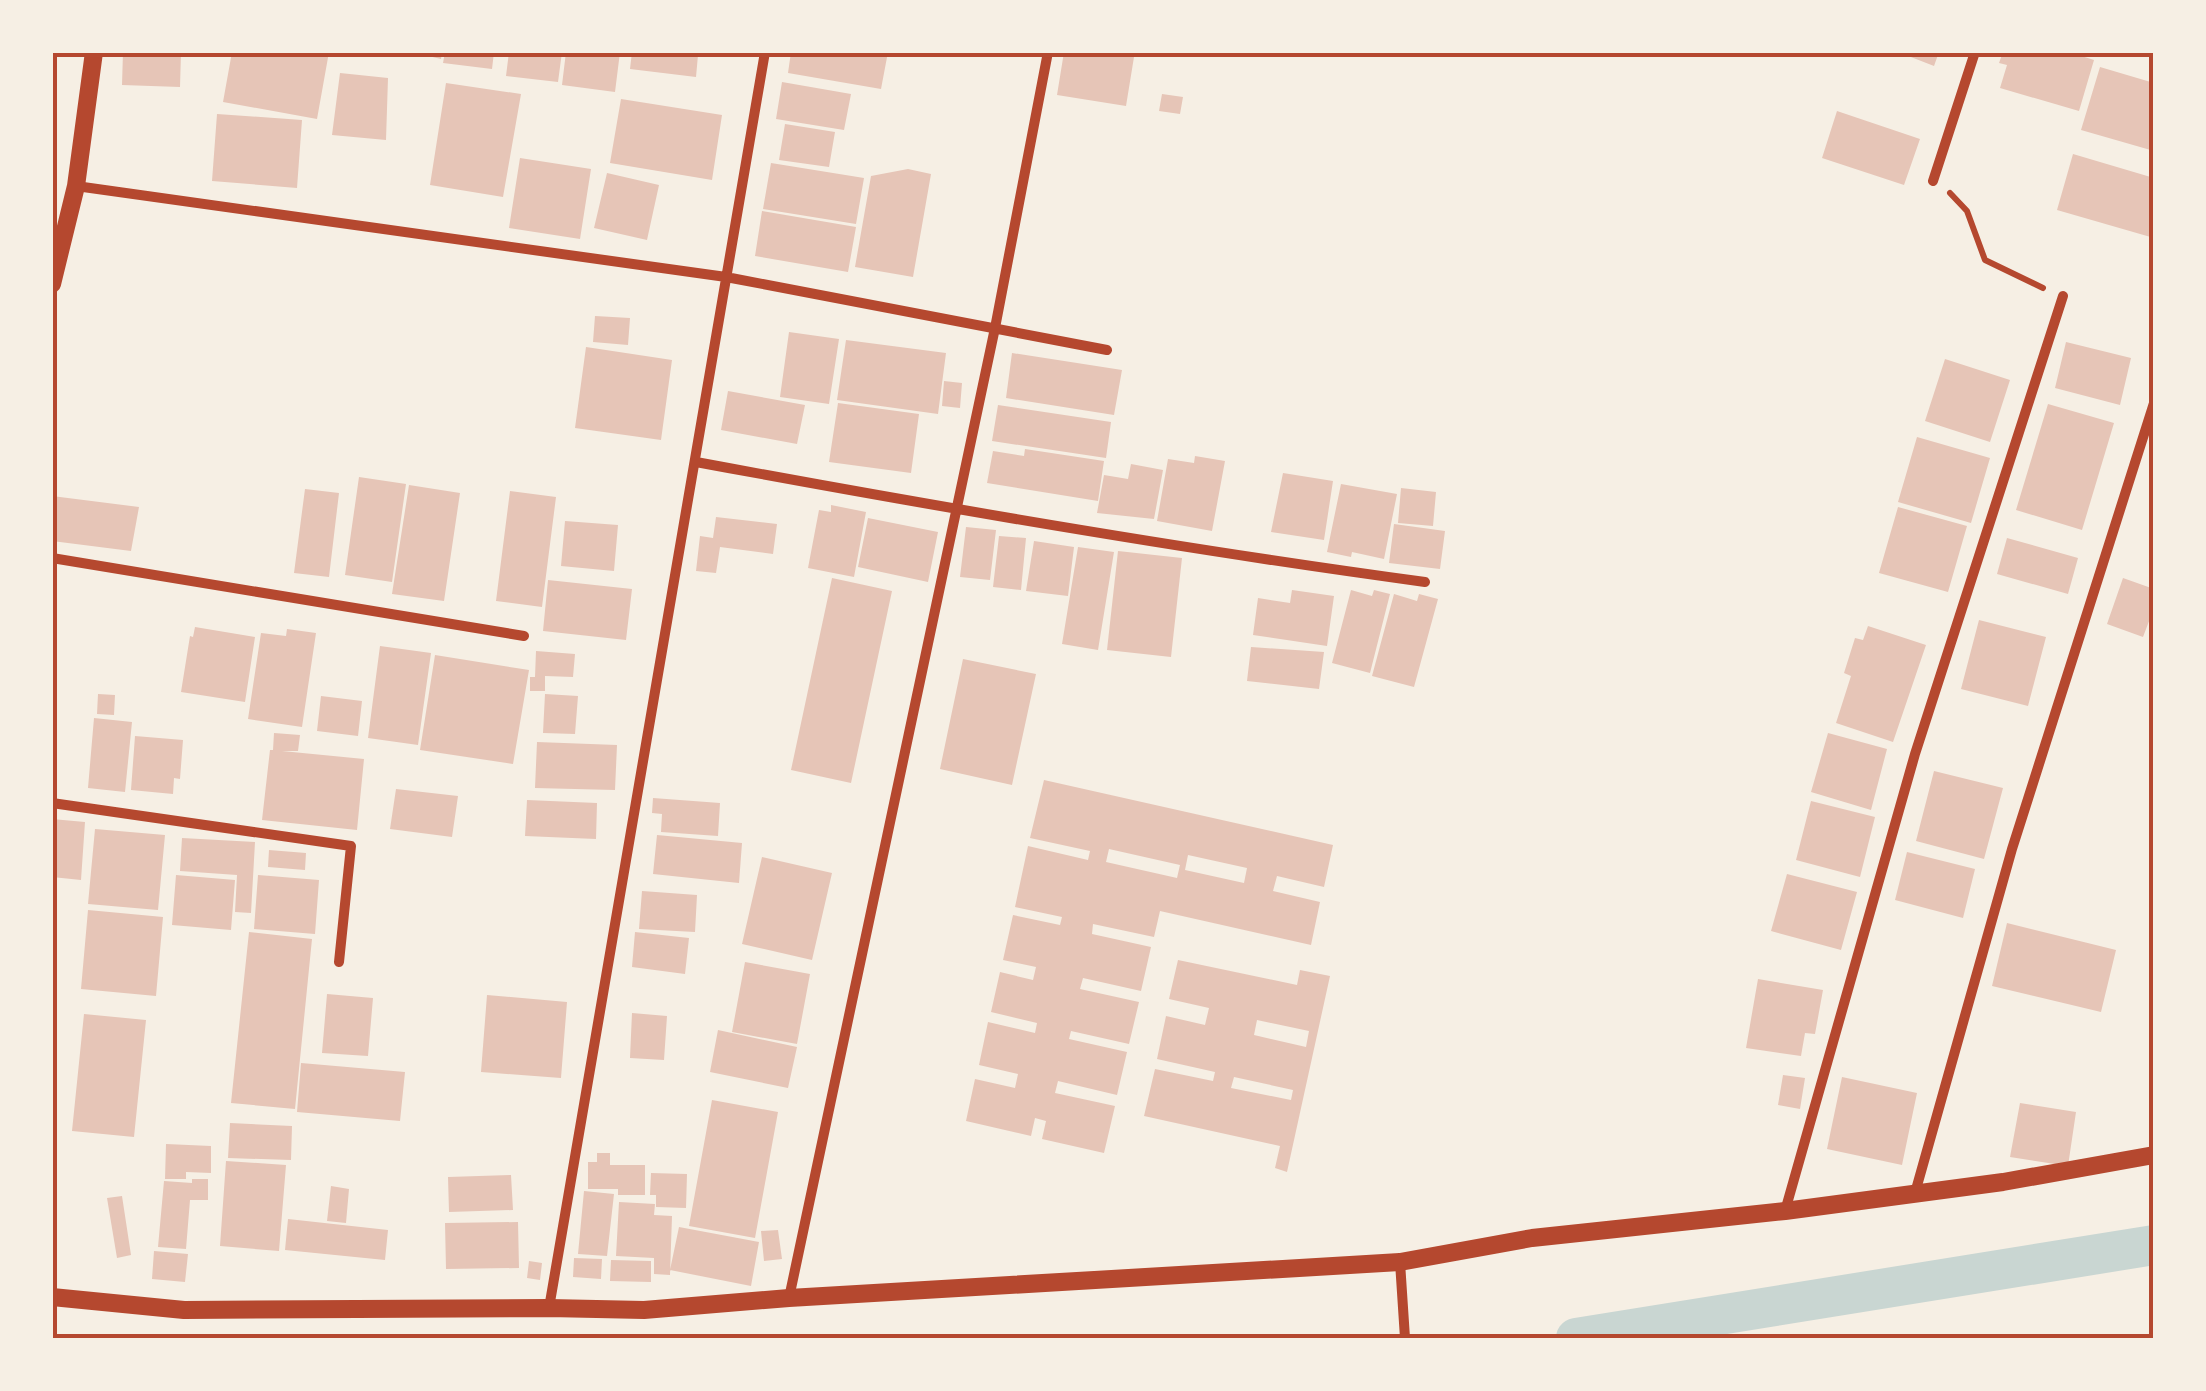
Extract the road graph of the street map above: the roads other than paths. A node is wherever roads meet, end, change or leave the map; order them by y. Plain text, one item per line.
1 (94, 52) edge
2 (765, 52) edge
3 (1048, 52) edge
4 (1974, 52) edge
5 (1932, 181) road end
6 (76, 186) junction
7 (55, 258) edge
8 (726, 278) junction
9 (52, 284) edge
10 (2063, 296) road end
11 (994, 328) junction
12 (1108, 350) dead end
13 (2154, 403) edge
14 (696, 462) junction
15 (955, 510) junction
16 (52, 558) edge
17 (1426, 582) dead end
18 (524, 636) dead end
19 (52, 803) edge
20 (339, 962) dead end
21 (2154, 1154) edge
22 (1915, 1192) junction
23 (1784, 1211) junction
24 (1400, 1262) junction
25 (52, 1297) edge
26 (790, 1298) junction
27 (550, 1308) junction
28 (1406, 1338) edge

1 - 6 street
2 - 8 street
3 - 11 street
4 - 5 street
6 - 7 street
6 - 8 street
7 - 9 street
8 - 11 street
8 - 14 street
10 - 23 street
11 - 12 street
11 - 15 street
13 - 22 street
14 - 15 street
14 - 27 street
15 - 17 street
15 - 26 street
16 - 18 street
19 - 20 street
21 - 22 street
22 - 23 street
23 - 24 street
24 - 26 street
24 - 28 street
25 - 27 street
26 - 27 street

